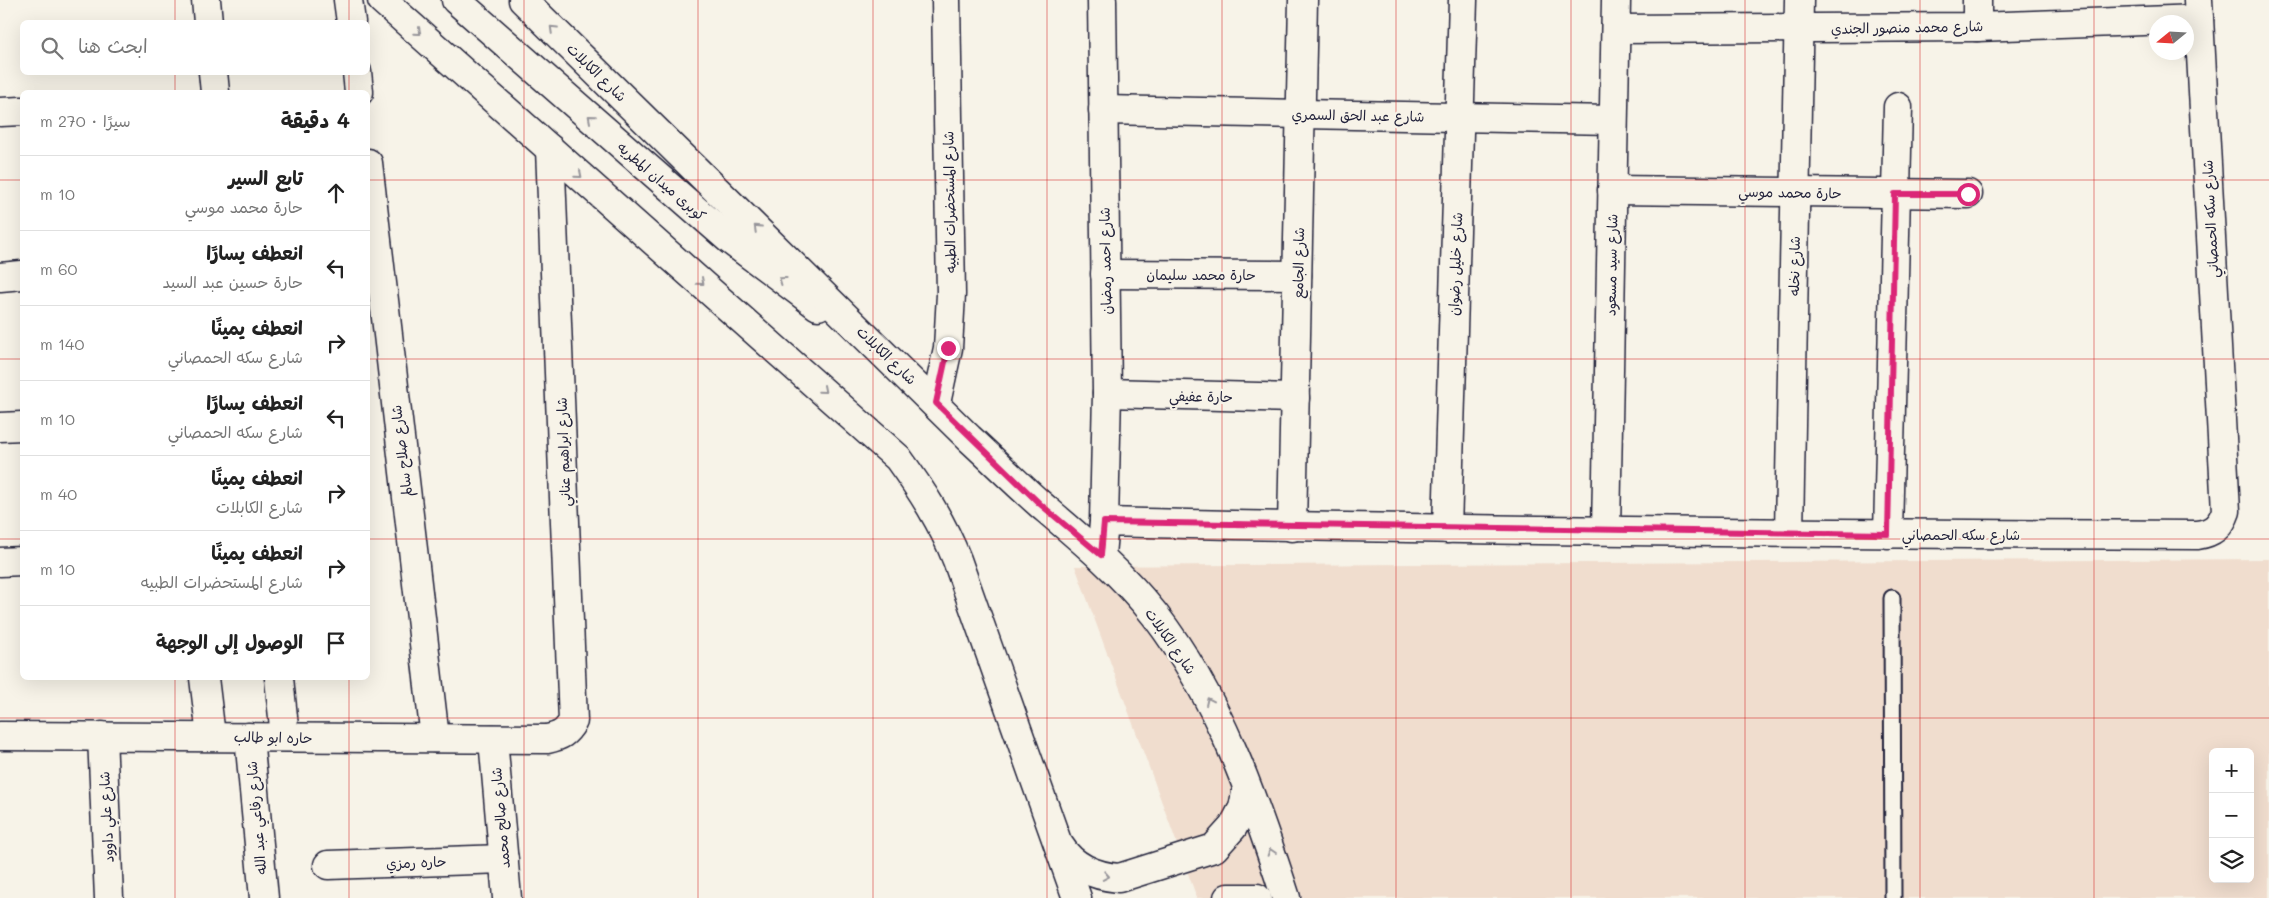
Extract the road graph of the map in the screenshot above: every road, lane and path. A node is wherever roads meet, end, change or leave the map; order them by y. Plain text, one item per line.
1 (206, 0) edge
2 (348, 0) edge
3 (382, 0) edge
4 (456, 0) edge
5 (523, 0) edge
6 (946, 0) edge
7 (1102, 0) edge
8 (1303, 0) edge
9 (1463, 0) edge
10 (1616, 0) edge
11 (1799, 0) edge
12 (1977, 0) edge
13 (2199, 10) edge
14 (208, 20) edge
15 (351, 20) edge
16 (1978, 27) junction
17 (1798, 28) junction
18 (1616, 29) junction
19 (213, 75) edge
20 (357, 75) edge
21 (215, 90) edge
22 (359, 90) edge
23 (1898, 107) dead end
24 (1103, 110) junction
25 (20, 111) edge
26 (0, 112) edge
27 (1301, 114) junction
28 (1460, 117) junction
29 (1614, 120) junction
30 (550, 149) junction
31 (370, 180) edge
32 (1612, 190) junction
33 (1795, 192) junction
34 (1895, 194) junction
35 (1968, 194) dead end
36 (1105, 274) junction
37 (20, 275) edge
38 (1297, 275) junction
39 (0, 277) edge
40 (880, 347) junction
41 (1107, 394) junction
42 (1295, 398) junction
43 (936, 403) junction
44 (20, 426) edge
45 (0, 427) edge
46 (1104, 522) junction
47 (1292, 527) junction
48 (1446, 529) junction
49 (1606, 530) junction
50 (1789, 532) junction
51 (1888, 534) junction
52 (1101, 555) junction
53 (20, 560) edge
54 (0, 562) edge
55 (1892, 598) dead end
56 (204, 680) edge
57 (278, 680) edge
58 (0, 736) edge
59 (102, 736) junction
60 (211, 736) junction
61 (249, 737) junction
62 (285, 737) junction
63 (435, 738) junction
64 (493, 739) junction
65 (547, 739) joint
66 (1247, 788) junction
67 (1055, 838) junction
68 (504, 859) junction
69 (328, 866) dead end
70 (110, 898) edge
71 (264, 898) edge
72 (507, 898) edge
73 (1077, 898) edge
74 (1228, 898) edge
75 (1258, 898) edge
76 (1286, 898) edge
77 (1894, 898) edge

1 - 14 street
2 - 15 street
3 -> 30 street
40 -> 4 street, كوبرى ميدان المطريه
40 -> 5 street, شارع الكابلات
6 - 43 street, شارع المستحضرات الطبيه
7 - 24 street, شارع احمد رمضان
8 - 27 street, شارع الجامع
9 - 28 street, شارع خليل رضوان
10 - 18 street, شارع سيد مسعود
11 - 17 street, شارع نخله
12 - 16 street
13 - 16 street, شارع محمد منصور الجندي
13 - 51 street, شارع سكه الحمصاني
16 - 17 street, شارع محمد منصور الجندي
17 - 18 street, شارع محمد منصور الجندي
17 - 33 street, شارع نخله
18 - 29 street, شارع سيد مسعود
19 - 21 street
20 - 22 street
23 - 34 street
24 - 27 street, شارع عبد الحق السمري
24 - 36 street, شارع احمد رمضان
25 - 26 street
27 - 28 street, شارع عبد الحق السمري
27 - 38 street, شارع الجامع
28 - 29 street, شارع عبد الحق السمري
28 - 48 street, شارع خليل رضوان
29 - 32 street, شارع سيد مسعود
30 - 65 street, شارع ابراهيم عناني
30 -> 67 street
31 - 63 street, شارع صلاح سالم
32 - 33 street, حارة محمد موسي
32 - 49 street, شارع سيد مسعود
33 - 34 street, حارة محمد موسي
33 - 50 street, شارع نخله
34 - 35 street, حارة محمد موسي
34 - 51 street
36 - 38 street, حارة محمد سليمان
36 - 41 street, شارع احمد رمضان
37 - 39 street
38 - 42 street, شارع الجامع
40 - 43 street, شارع الكابلات
41 - 42 street, حارة عفيفي
41 - 46 street, شارع احمد رمضان
42 - 47 street, شارع الجامع
43 - 52 street, شارع الكابلات
44 - 45 street
46 - 47 street, شارع سكه الحمصاني
46 - 52 street
47 - 48 street, شارع سكه الحمصاني
48 - 49 street, شارع سكه الحمصاني
49 - 50 street, شارع سكه الحمصاني
50 - 51 street, شارع سكه الحمصاني
66 -> 52 street, شارع الكابلات
53 - 54 street
55 - 77 lane
56 - 60 street
57 - 62 street
58 - 59 street, حاره ابو طالب
59 - 60 street, حاره ابو طالب
59 - 70 street, شارع علي داوود
60 - 61 street, حاره ابو طالب
61 - 62 street, حاره ابو طالب
61 - 71 street, شارع رفاعي عبد الله
62 - 63 street, حاره ابو طالب
63 - 64 street, حاره ابو طالب
64 - 65 street, حاره ابو طالب
64 - 68 street, شارع صالح محمد
67 -> 66 street
76 -> 66 street, شارع الكابلات
67 - 73 street
68 - 69 street, حاره رمزي
68 - 72 street, شارع صالح محمد
74 - 75 street

